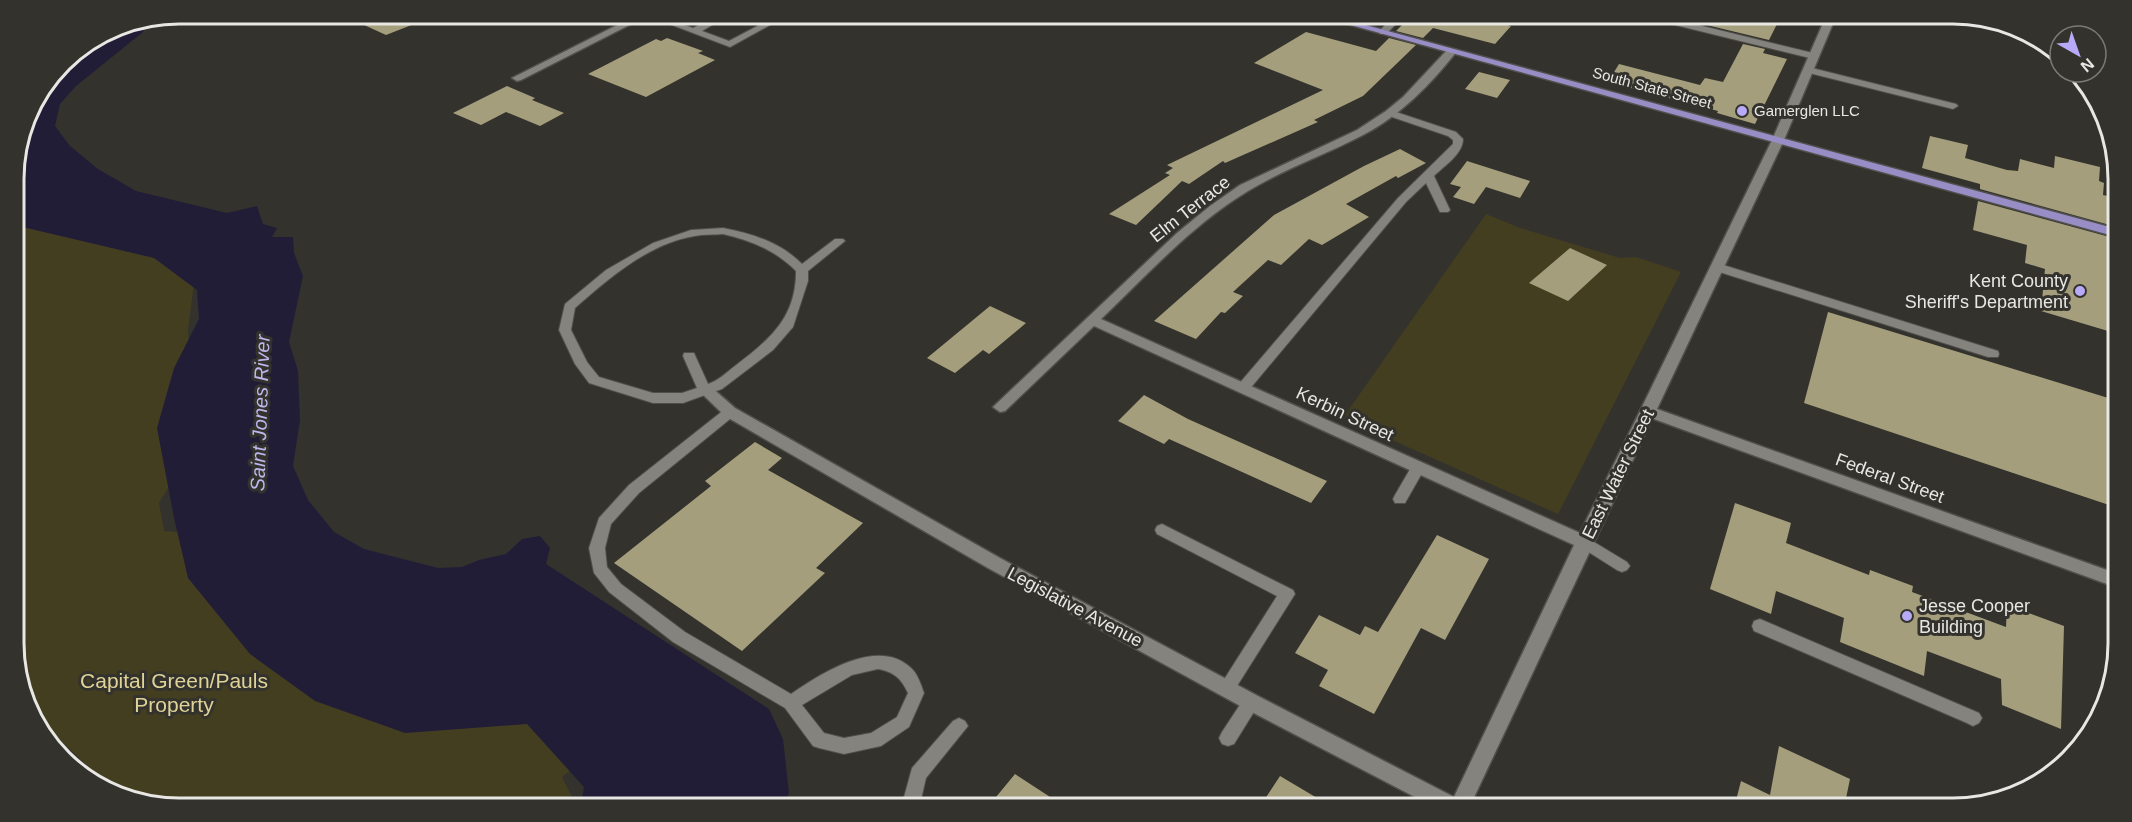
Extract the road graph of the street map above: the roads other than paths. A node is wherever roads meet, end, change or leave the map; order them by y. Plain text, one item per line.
1 (627, 24) edge
2 (675, 24) edge
3 (708, 24) edge
4 (767, 24) edge
5 (1353, 24) edge
6 (1391, 24) edge
7 (1682, 24) edge
8 (1827, 24) edge
9 (694, 31) junction
10 (1383, 32) junction
11 (1452, 51) junction
12 (1814, 57) junction
13 (1808, 70) junction
14 (517, 78) dead end
15 (1953, 106) dead end
16 (1390, 113) junction
17 (1778, 140) junction
18 (1428, 175) junction
19 (1444, 210) dead end
20 (2108, 231) edge
21 (839, 241) dead end
22 (1717, 267) junction
23 (802, 270) junction
24 (1091, 320) junction
25 (1993, 354) dead end
26 (689, 356) dead end
27 (1242, 388) junction
28 (705, 390) junction
29 (1000, 406) dead end
30 (1648, 411) junction
31 (730, 412) junction
32 (1418, 468) junction
33 (1400, 499) dead end
34 (1162, 530) dead end
35 (1584, 542) junction
36 (1623, 566) dead end
37 (2108, 577) edge
38 (1760, 626) dead end
39 (1226, 689) junction
40 (1251, 702) junction
41 (791, 703) junction
42 (1973, 718) dead end
43 (959, 726) dead end
44 (1228, 738) dead end
45 (912, 798) edge
46 (1438, 798) edge
47 (1462, 798) edge

1 - 14 street
2 - 9 lane
3 - 9 lane
4 - 9 lane
5 - 10 main road, South State Street
6 - 10 lane
7 - 12 lane
8 - 12 street, East Water Street
10 - 11 main road, South State Street
11 - 16 street, Elm Terrace
11 - 17 main road, South State Street
12 - 13 street, East Water Street
13 - 15 lane
13 - 17 street, East Water Street
16 - 18 lane
16 - 24 street, Elm Terrace
17 - 20 main road, South State Street
17 - 22 street, East Water Street
18 - 19 lane
18 - 27 lane
21 - 23 lane
22 - 25 lane
22 - 30 street, East Water Street
23 - 28 lane
23 - 28 lane
24 - 27 street, Kerbin Street
24 - 29 street, Elm Terrace
26 - 28 lane
27 - 32 street, Kerbin Street
28 - 31 street, Legislative Avenue
30 - 35 street, East Water Street
30 - 37 street, Federal Street
31 - 39 street, Legislative Avenue
31 - 41 lane
32 - 33 lane
32 - 35 street, Kerbin Street
34 - 39 lane
35 - 36 lane
35 - 47 street, East Water Street
38 - 42 lane
39 - 40 street, Legislative Avenue
40 - 44 lane
40 - 46 street, Legislative Avenue
41 - 41 lane
43 - 45 lane

